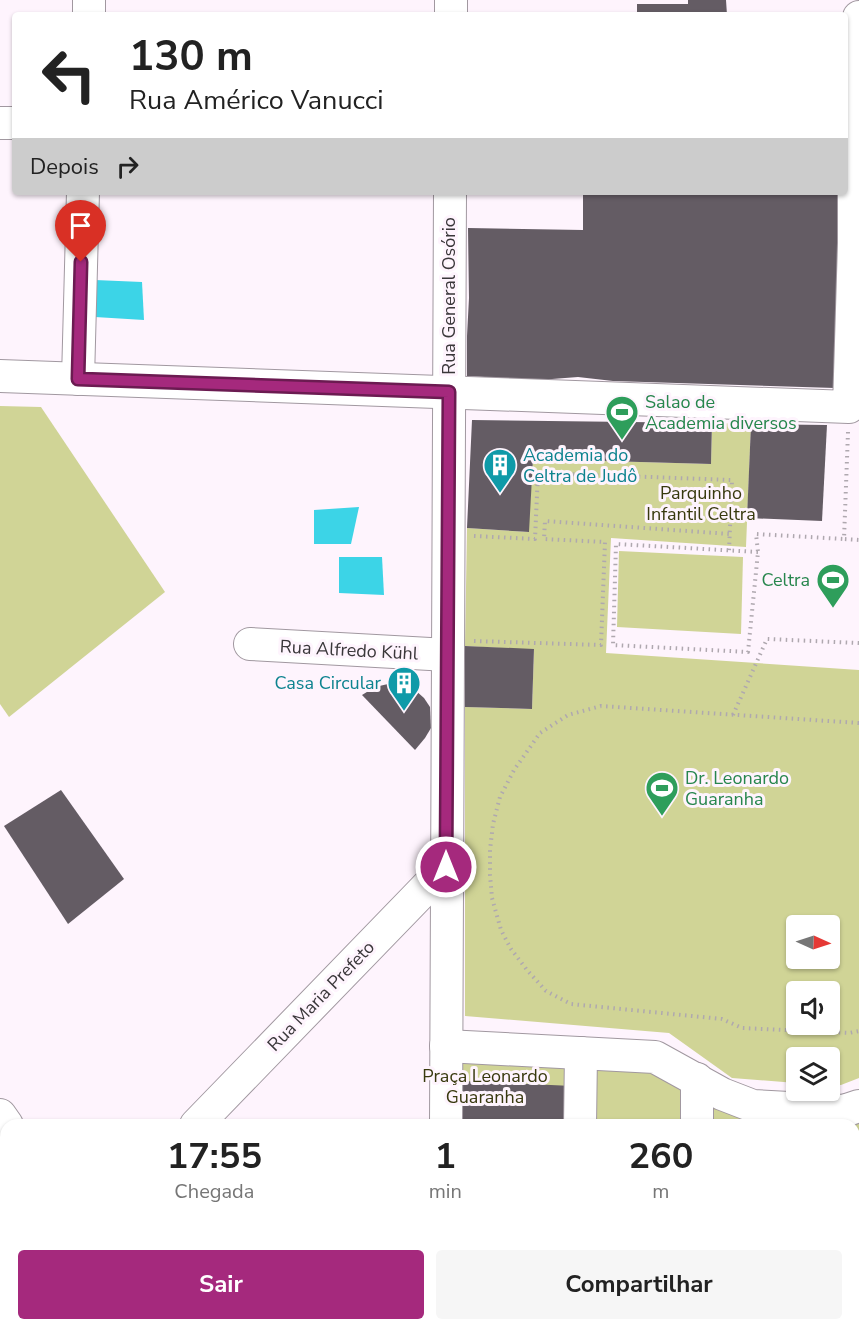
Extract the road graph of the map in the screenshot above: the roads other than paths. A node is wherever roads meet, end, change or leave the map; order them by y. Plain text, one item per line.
1 (859, 17) edge
2 (849, 139) edge
3 (83, 195) edge
4 (450, 195) edge
5 (856, 243) edge
6 (0, 376) edge
7 (78, 379) junction
8 (449, 392) junction
9 (250, 644) dead end
10 (458, 648) junction
11 (446, 867) junction
12 (446, 1046) junction
13 (581, 1053) junction
14 (697, 1079) junction
15 (851, 1117) edge
16 (202, 1119) edge
17 (446, 1119) edge
18 (580, 1119) edge
19 (697, 1119) edge

1 - 2 street
2 - 5 street
3 - 7 street
4 - 8 street, Rua General Osório
5 - 8 street
6 - 7 street
7 - 8 street
8 - 10 street, Rua General Osório
9 - 10 street, Rua Alfredo Kühl
10 - 11 street, Rua General Osório
11 - 12 street, Rua General Osório
11 - 16 street, Rua Maria Prefeto
12 - 13 street
12 - 17 street, Rua General Osório
13 - 14 street
13 - 18 street
14 - 15 street
14 - 19 street

